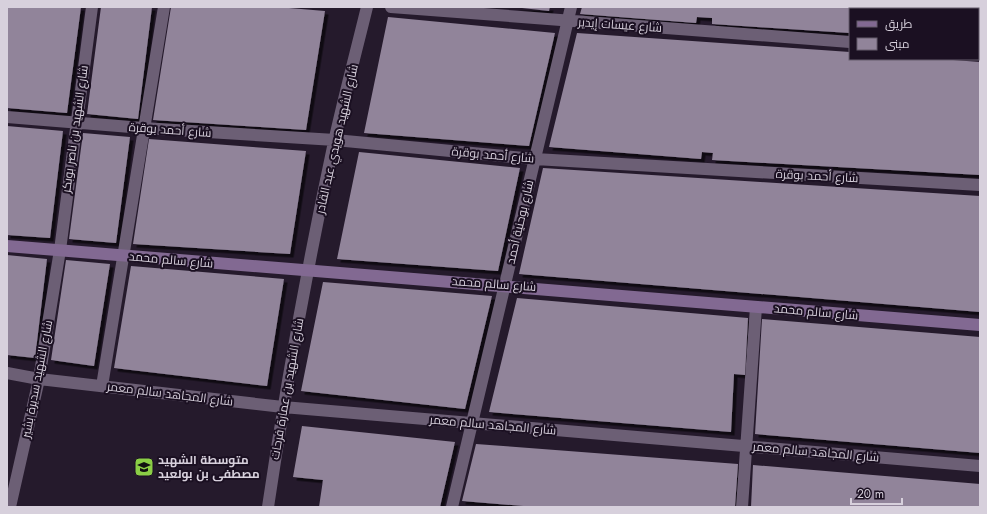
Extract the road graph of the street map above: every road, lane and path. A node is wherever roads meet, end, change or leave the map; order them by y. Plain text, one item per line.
1 (92, 7) edge
2 (164, 7) edge
3 (367, 7) edge
4 (391, 7) edge
5 (571, 7) edge
6 (568, 22) junction
7 (849, 42) edge
8 (7, 117) edge
9 (75, 122) junction
10 (143, 128) junction
11 (335, 140) junction
12 (535, 159) junction
13 (980, 185) edge
14 (7, 246) edge
15 (60, 250) junction
16 (122, 256) junction
17 (308, 271) junction
18 (505, 285) junction
19 (756, 307) junction
20 (980, 325) edge
21 (7, 373) edge
22 (39, 379) junction
23 (102, 386) junction
24 (283, 407) junction
25 (473, 423) junction
26 (745, 446) junction
27 (980, 466) edge
28 (10, 507) edge
29 (268, 507) edge
30 (452, 507) edge
31 (742, 507) edge

1 - 9 street, شارع الشهيد بن ناصر بوبكر
2 - 10 street
3 - 11 street, شارع الشهيد هويدي عبد القادر
4 - 6 street, شارع عيسات إيدير
5 - 6 street, شارع بوحنية أحمد
6 - 7 street, شارع عيسات إيدير
6 - 12 street, شارع بوحنية أحمد
8 - 9 street, شارع أحمد بوقرة
9 - 10 street, شارع أحمد بوقرة
9 - 15 street, شارع الشهيد بن ناصر بوبكر
10 - 11 street, شارع أحمد بوقرة
10 - 16 street
11 - 12 street, شارع أحمد بوقرة
11 - 17 street, شارع الشهيد هويدي عبد القادر
12 - 13 street, شارع أحمد بوقرة
12 - 18 street, شارع بوحنية أحمد
14 - 15 street, شارع سالم محمد
15 - 16 street, شارع سالم محمد
15 - 22 street, شارع الشهيد سديرة بشير
16 - 17 street, شارع سالم محمد
16 - 23 street
17 - 18 street, شارع سالم محمد
17 - 24 street, شارع الشهيد بن عمارة فرحات
18 - 19 street, شارع سالم محمد
18 - 25 street, شارع بوحنية أحمد
19 - 20 street, شارع سالم محمد
19 - 26 street
21 - 22 street, شارع المجاهد سالم معمر
22 - 23 street, شارع المجاهد سالم معمر
22 - 28 street, شارع الشهيد سديرة بشير
23 - 24 street, شارع المجاهد سالم معمر
24 - 25 street, شارع المجاهد سالم معمر
24 - 29 street, شارع الشهيد بن عمارة فرحات
25 - 26 street, شارع المجاهد سالم معمر
25 - 30 street, شارع بوحنية أحمد
26 - 27 street, شارع المجاهد سالم معمر
26 - 31 street

